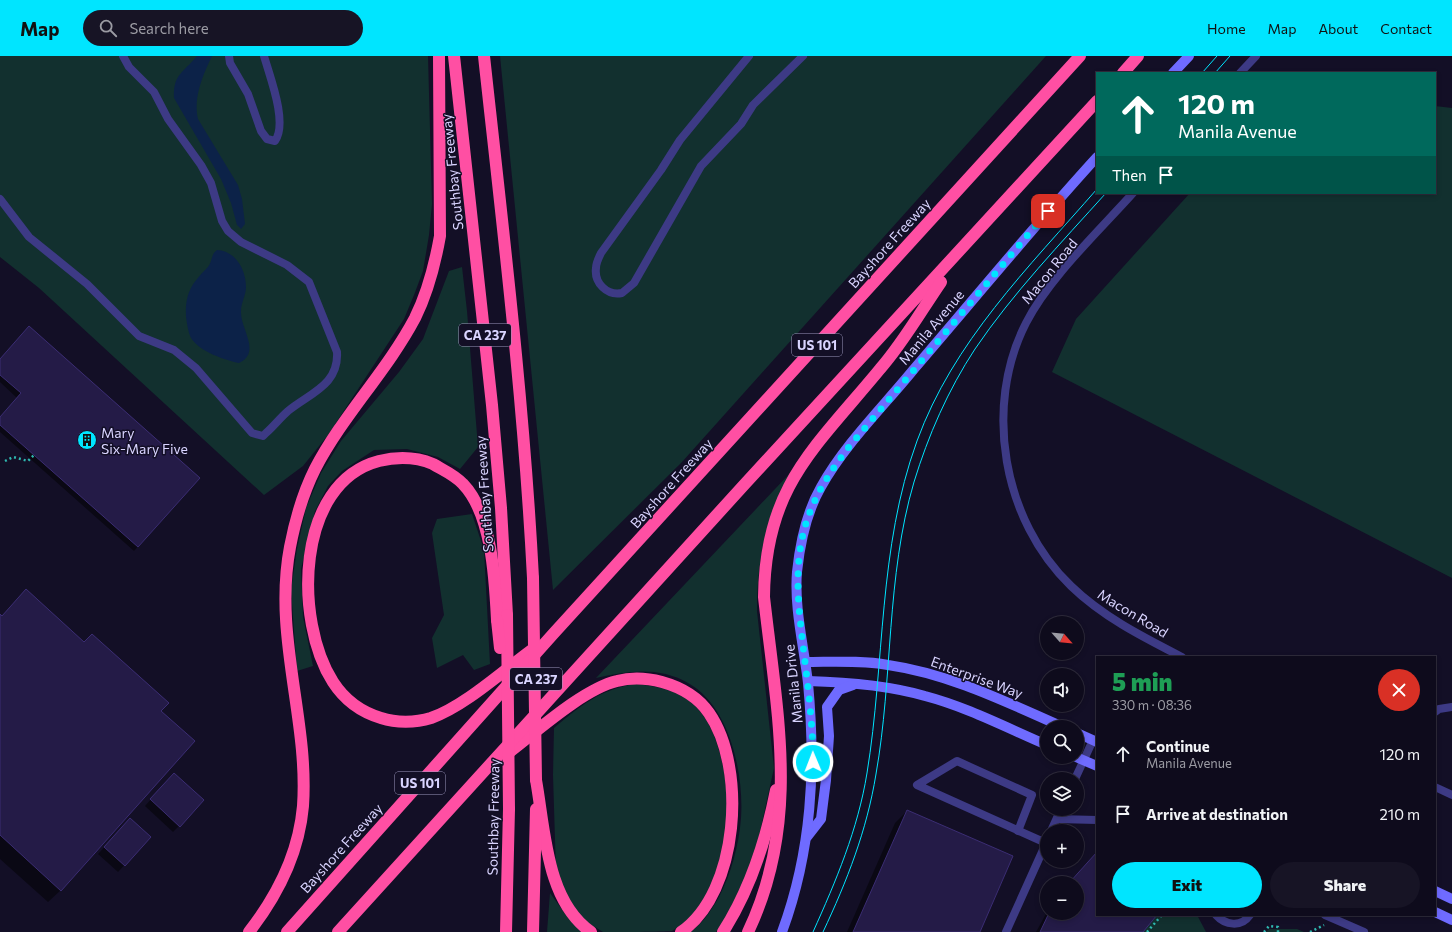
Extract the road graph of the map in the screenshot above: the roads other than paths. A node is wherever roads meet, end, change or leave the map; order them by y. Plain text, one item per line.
1 (123, 56) edge
2 (229, 56) edge
3 (264, 56) edge
4 (439, 56) edge
5 (454, 56) edge
6 (484, 56) edge
7 (749, 56) edge
8 (803, 56) edge
9 (1080, 56) edge
10 (1138, 56) edge
11 (1189, 56) edge
12 (1256, 56) edge
13 (1124, 72) edge
14 (1174, 72) edge
15 (1241, 72) edge
16 (1096, 103) edge
17 (1096, 158) edge
18 (1132, 194) edge
19 (0, 199) edge
20 (965, 247) junction
21 (805, 527) joint
22 (502, 617) junction
23 (554, 634) junction
24 (1180, 656) edge
25 (806, 662) junction
26 (808, 681) junction
27 (855, 684) junction
28 (1452, 707) edge
29 (1436, 711) edge
30 (1048, 720) edge
31 (1084, 736) edge
32 (1095, 740) edge
33 (1040, 742) edge
34 (1084, 754) edge
35 (1084, 761) edge
36 (782, 762) junction
37 (1096, 766) edge
38 (484, 772) junction
39 (536, 780) junction
40 (1436, 787) edge
41 (1452, 795) edge
42 (1057, 818) joint
43 (1096, 820) edge
44 (1054, 824) edge
45 (1018, 831) junction
46 (806, 838) junction
47 (1040, 840) edge
48 (1040, 856) edge
49 (1436, 891) edge
50 (1452, 899) edge
51 (1436, 912) edge
52 (1217, 916) edge
53 (1249, 916) edge
54 (1327, 916) edge
55 (1452, 920) edge
56 (249, 932) edge
57 (287, 932) edge
58 (338, 932) edge
59 (506, 932) edge
60 (533, 932) edge
61 (591, 932) edge
62 (681, 932) edge
63 (722, 932) edge
64 (748, 932) edge
65 (782, 932) edge
66 (1006, 932) edge
67 (1364, 932) edge

1 - 19 lane
2 - 3 lane
4 - 56 highway
5 - 22 highway, Southbay Freeway / CA 237
6 - 39 highway, CA 237, bridge
7 - 8 lane
9 - 23 highway, Bayshore Freeway / US 101
10 - 13 highway
11 - 14 main road
12 - 15 lane
16 - 20 highway, US 101
17 - 21 main road, Manila Avenue
18 - 24 lane, Macon Road
20 - 36 highway
20 - 38 highway, US 101
21 - 25 main road, Manila Drive
22 - 23 highway
22 - 59 highway, Southbay Freeway / CA 237, bridge
23 - 57 highway, Bayshore Freeway / US 101
25 - 26 main road, Manila Drive
25 - 30 main road, Enterprise Way
26 - 27 main road
26 - 46 main road, Manila Drive
27 - 33 main road
27 - 46 main road
28 - 29 lane
31 - 32 main road
32 - 34 lane
35 - 37 main road
36 - 63 highway
36 - 64 highway
38 - 58 highway, US 101
38 - 62 highway
39 - 60 highway, CA 237
39 - 61 highway
40 - 41 lane
42 - 43 lane
42 - 44 lane
45 - 45 lane
45 - 47 lane
46 - 65 main road, Manila Drive
48 - 66 lane
49 - 50 main road
51 - 55 main road
52 - 53 lane
54 - 67 lane

